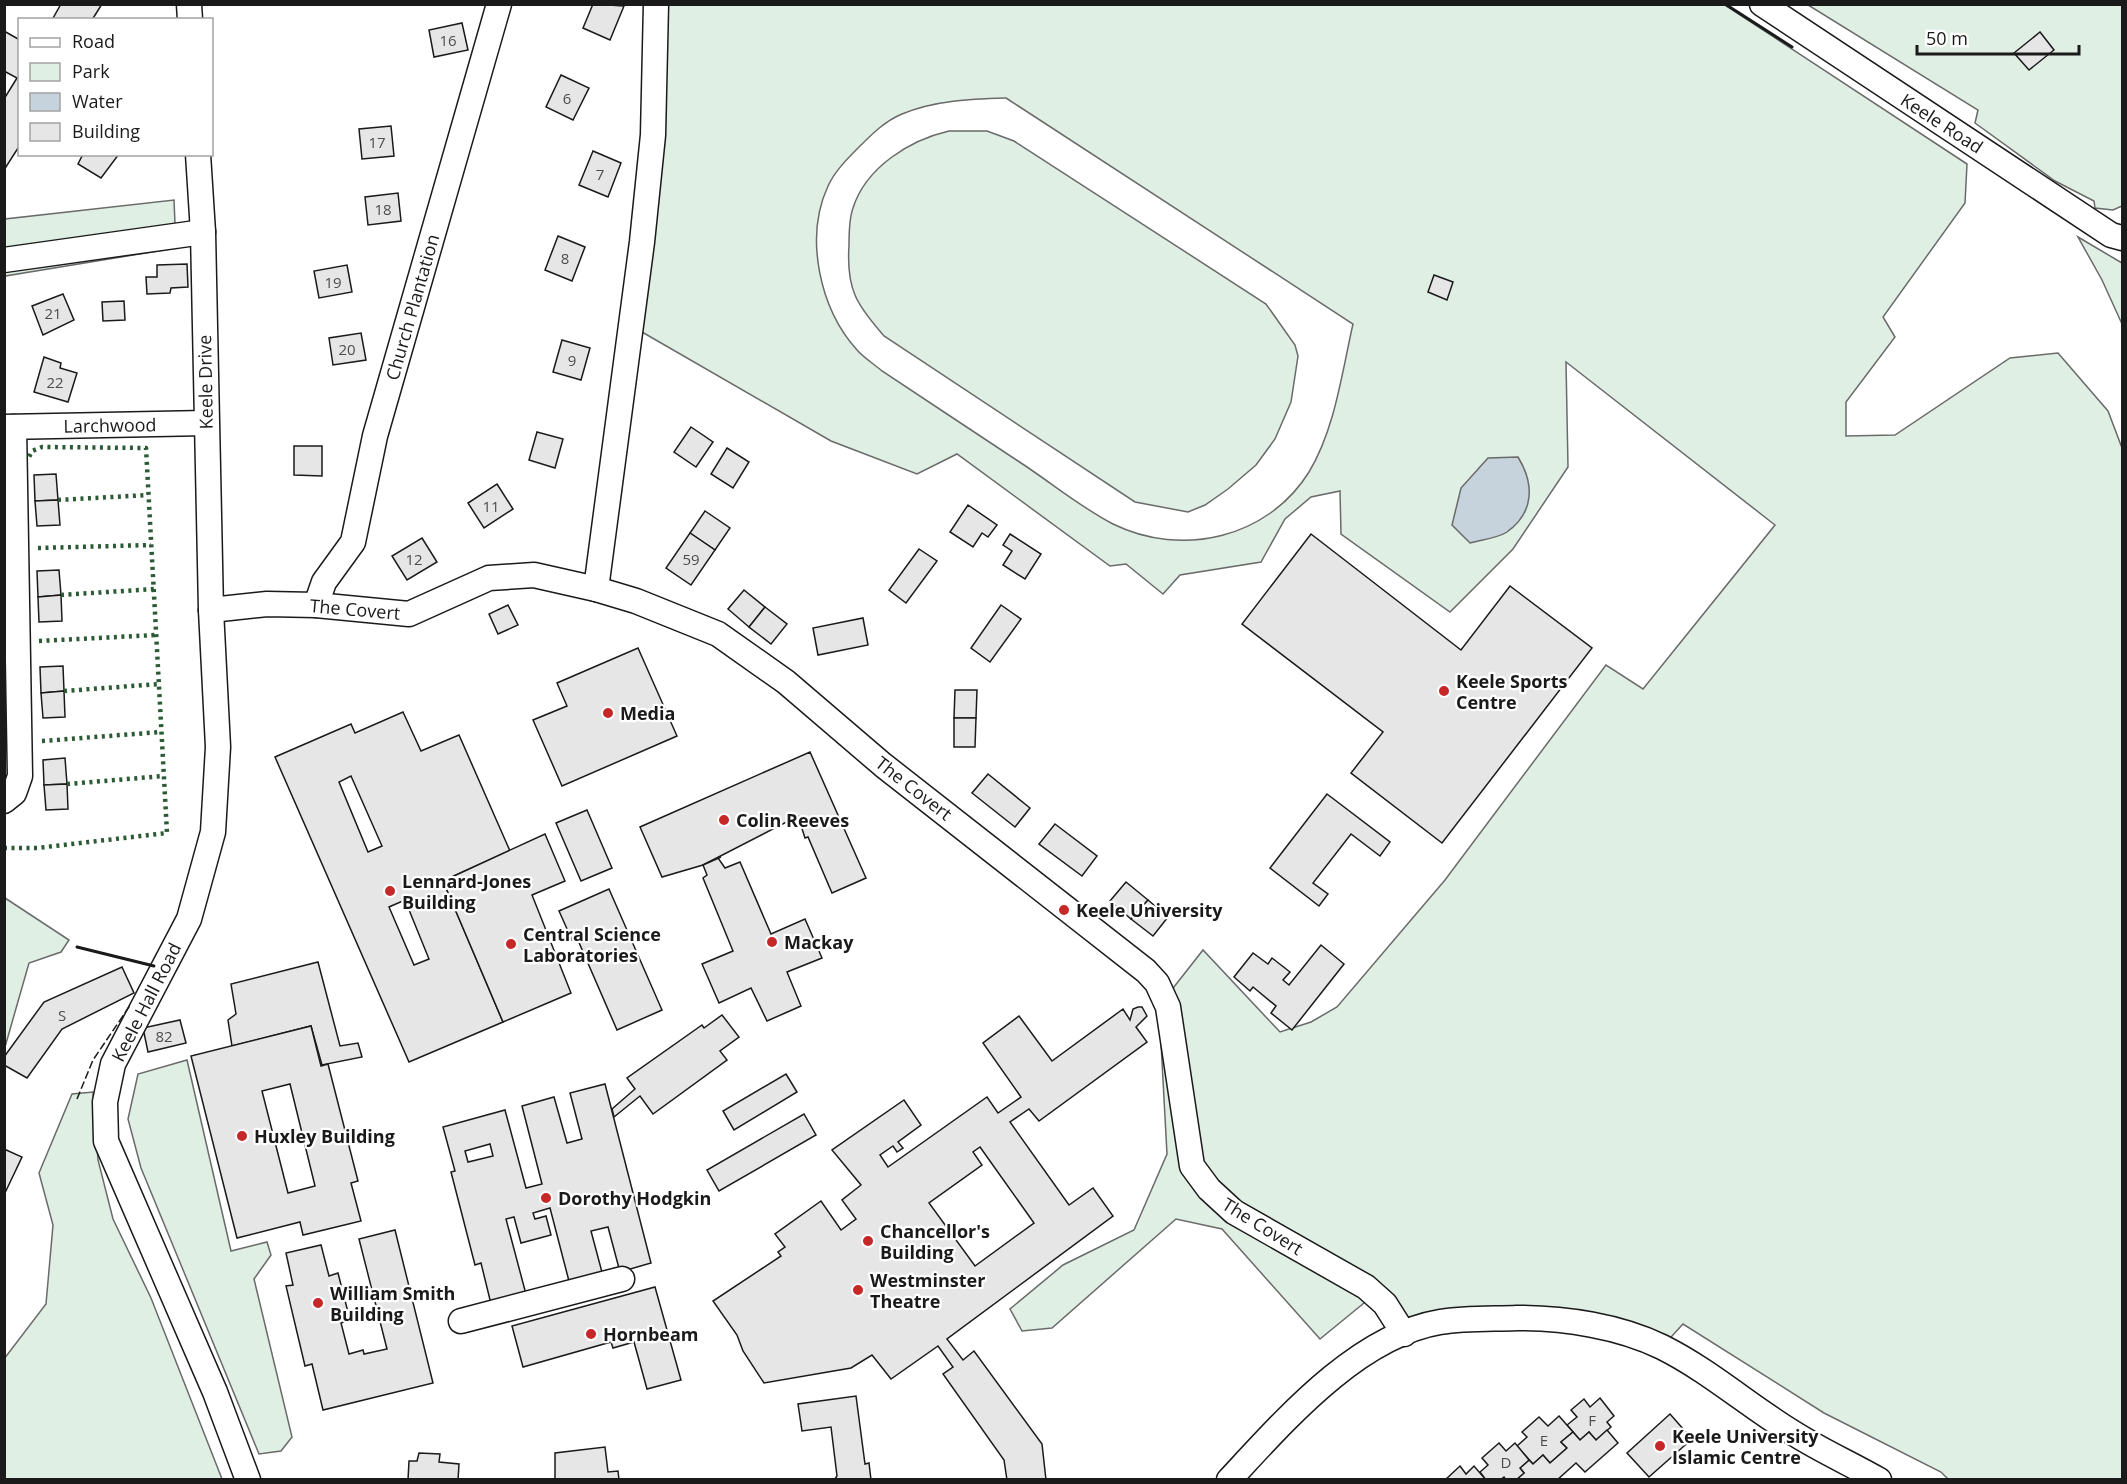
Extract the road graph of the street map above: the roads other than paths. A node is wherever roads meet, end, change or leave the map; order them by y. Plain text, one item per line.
1 (499, 4) edge
2 (656, 4) edge
3 (1762, 4) edge
4 (198, 156) edge
5 (202, 232) junction
6 (2122, 238) edge
7 (4, 260) edge
8 (206, 423) junction
9 (9, 427) edge
10 (596, 589) junction
11 (316, 604) junction
12 (211, 610) junction
13 (4, 801) edge
14 (622, 1279) dead end
15 (460, 1321) dead end
16 (1404, 1334) junction
17 (248, 1479) edge
18 (1229, 1479) edge
19 (1879, 1479) edge

1 - 11 street, Church Plantation
2 - 10 street
3 - 6 street, Keele Road
4 - 5 street, Keele Drive
5 - 7 street
5 - 8 street, Keele Drive
8 - 9 street, Larchwood
8 - 12 street, Keele Drive
9 - 13 street, Larchwood
10 - 11 street, The Covert
10 - 16 street, The Covert
11 - 12 street, The Covert
12 - 17 street, Keele Hall Road
14 - 15 street
16 - 18 street
16 - 19 street

